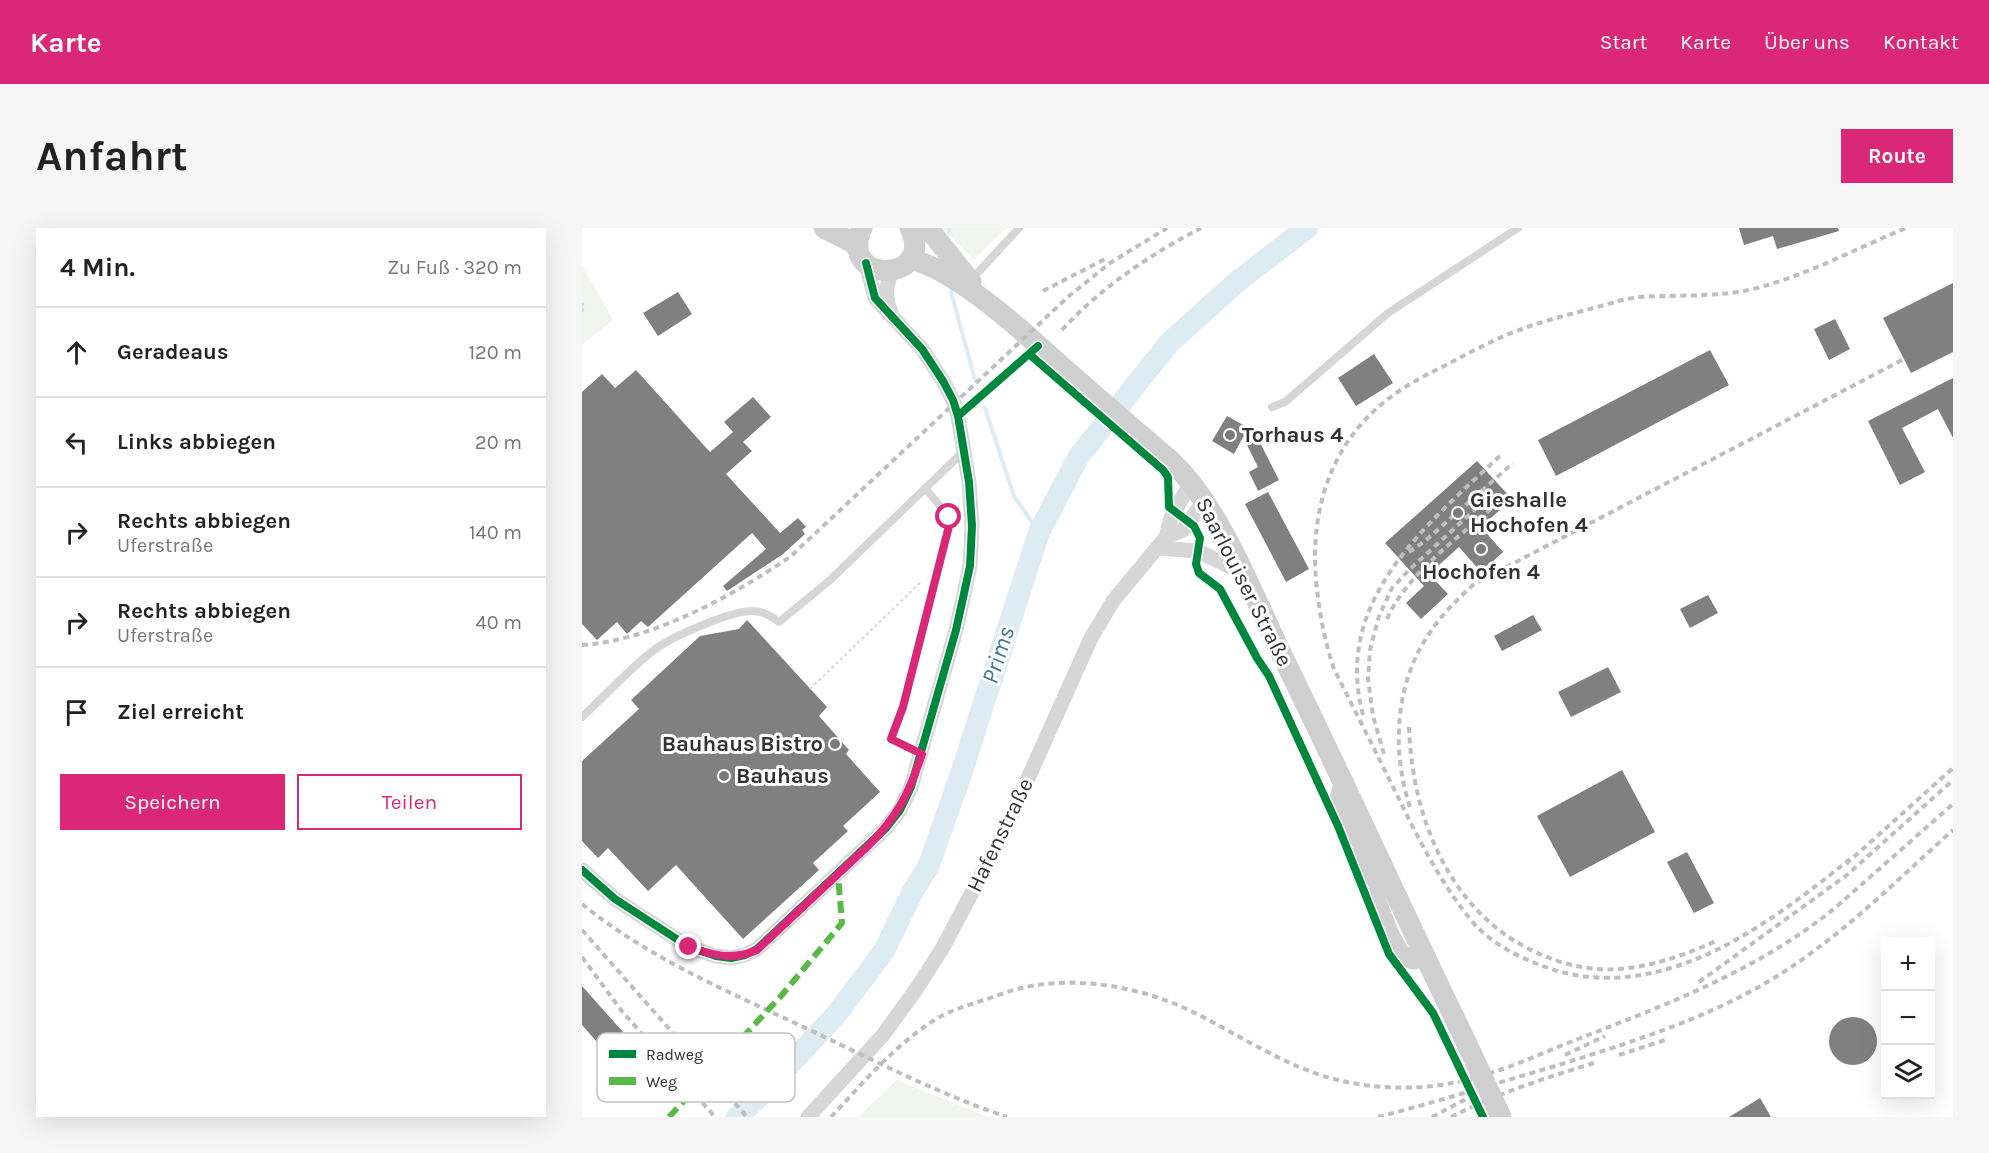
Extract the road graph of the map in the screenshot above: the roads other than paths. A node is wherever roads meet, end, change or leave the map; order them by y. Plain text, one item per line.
1 (824, 228) edge
2 (1019, 228) edge
3 (1518, 228) edge
4 (916, 239) edge
5 (862, 246) edge
6 (892, 271) junction
7 (970, 281) junction
8 (986, 298) junction
9 (1003, 315) junction
10 (894, 320) junction
11 (1272, 407) dead end
12 (964, 451) junction
13 (1191, 482) junction
14 (925, 488) junction
15 (1204, 501) junction
16 (1162, 543) junction
17 (1243, 573) junction
18 (582, 717) edge
19 (922, 754) junction
20 (582, 870) edge
21 (808, 1117) edge
22 (1501, 1117) edge

1 - 5 main road
2 - 7 lane
3 - 11 lane
4 - 6 main road
4 - 7 main road, Saarlouiser Straße
4 - 8 main road, Saarlouiser Straße
4 - 9 main road, Saarlouiser Straße
5 - 6 main road
5 - 10 street
6 - 10 street
7 - 8 main road, Saarlouiser Straße
8 - 9 main road, Saarlouiser Straße
9 - 13 main road, Saarlouiser Straße
10 - 12 street
12 - 14 lane
12 - 19 street
13 - 15 main road, Saarlouiser Straße
13 - 16 street, Hafenstraße
14 - 18 lane
14 - 19 lane
15 - 16 street, Hafenstraße
15 - 17 main road, Saarlouiser Straße
16 - 17 street
16 - 21 street, Hafenstraße
17 - 22 main road, Saarlouiser Straße, bridge
19 - 20 street

